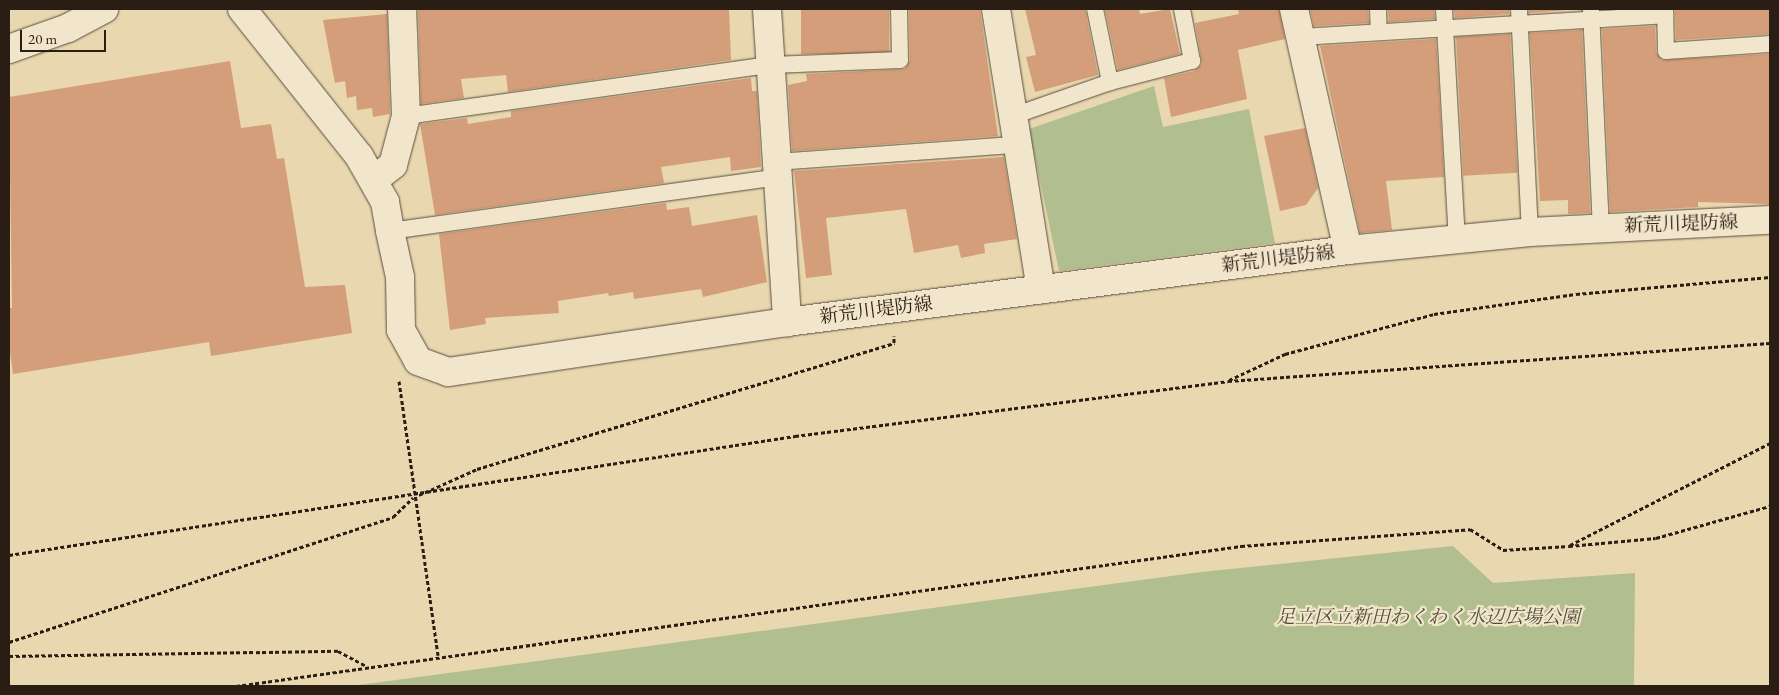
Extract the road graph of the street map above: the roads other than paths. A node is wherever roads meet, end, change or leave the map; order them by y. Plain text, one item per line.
1 (104, 9) edge
2 (242, 9) edge
3 (402, 9) edge
4 (766, 9) edge
5 (899, 9) edge
6 (996, 9) edge
7 (1095, 9) edge
8 (1182, 9) edge
9 (1294, 9) edge
10 (1378, 9) edge
11 (1444, 9) edge
12 (1665, 12) edge
13 (1591, 14) edge
14 (1519, 16) edge
15 (1445, 28) junction
16 (1379, 32) junction
17 (1300, 37) junction
18 (1770, 44) edge
19 (9, 49) edge
20 (771, 65) junction
21 (1110, 82) junction
22 (406, 116) junction
23 (1010, 117) junction
24 (1015, 145) junction
25 (777, 170) junction
26 (375, 180) junction
27 (1770, 220) edge
28 (1600, 227) junction
29 (390, 231) junction
30 (1530, 232) junction
31 (1457, 238) junction
32 (1348, 250) junction
33 (1041, 289) junction
34 (787, 322) junction

1 - 19 street
2 - 26 street
3 - 22 street
4 - 20 street
5 - 20 lane
6 - 23 street
7 - 21 lane
8 - 21 lane
9 - 17 street
10 - 16 lane
11 - 15 lane
12 - 13 lane
12 - 18 lane
13 - 14 lane
13 - 28 lane
14 - 15 lane
14 - 30 lane
15 - 16 lane
15 - 31 lane
16 - 17 lane
17 - 32 street
20 - 22 lane
20 - 25 street
21 - 23 lane
22 - 26 street
23 - 24 street
24 - 25 lane
24 - 33 street
25 - 29 lane
25 - 34 street
26 - 29 street
27 - 28 street, 新荒川堤防線
28 - 30 street, 新荒川堤防線
29 - 34 street, 新荒川堤防線
30 - 31 street, 新荒川堤防線
31 - 32 street, 新荒川堤防線
32 - 33 street, 新荒川堤防線
33 - 34 street, 新荒川堤防線

